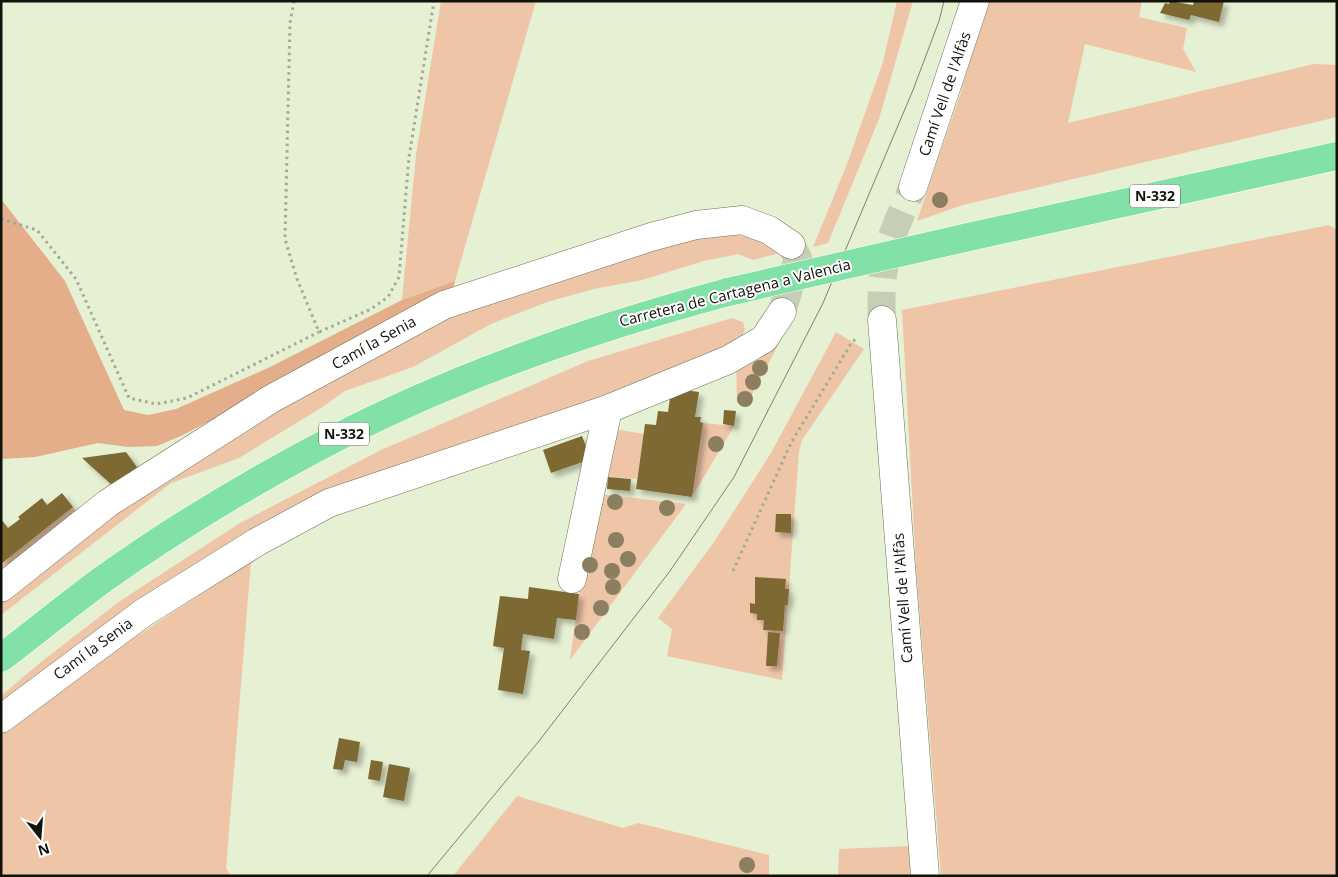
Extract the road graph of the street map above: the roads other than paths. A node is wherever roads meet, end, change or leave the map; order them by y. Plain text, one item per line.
1 (975, 1) edge
2 (1337, 156) edge
3 (913, 187) tunnel mouth
4 (791, 245) dead end
5 (782, 312) tunnel mouth
6 (882, 320) tunnel mouth
7 (608, 408) junction
8 (572, 579) dead end
9 (1, 588) edge
10 (1, 658) edge
11 (1, 719) edge
12 (925, 876) edge

1 - 3 street, Camí Vell de l'Alfàs
2 - 10 highway, Carretera de Cartagena a Valencia / N-332, bridge
4 - 9 street, Camí la Senia
5 - 7 street, Camí la Senia
6 - 12 street, Camí Vell de l'Alfàs
7 - 8 street
7 - 11 street, Camí la Senia

